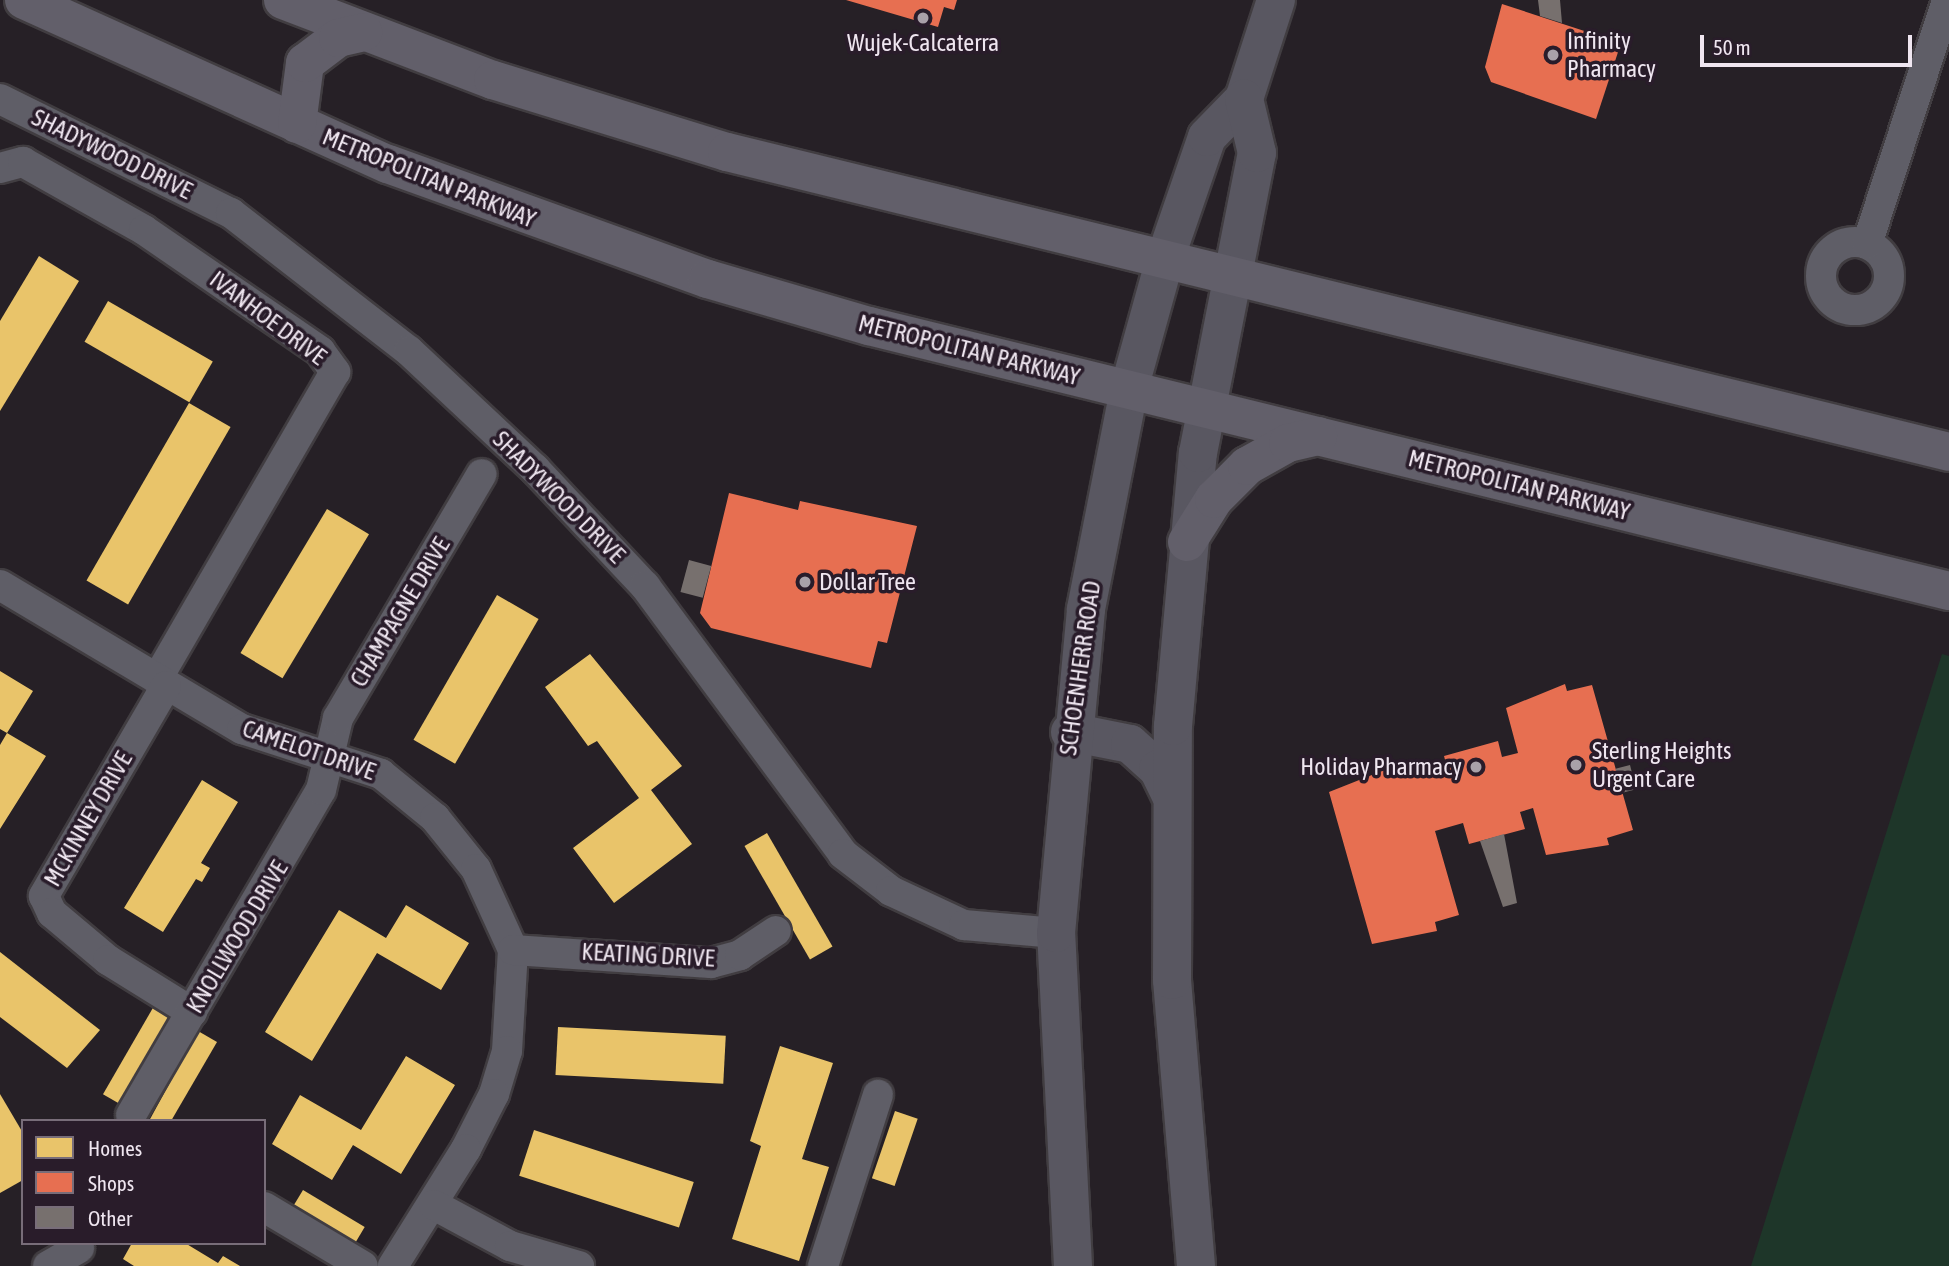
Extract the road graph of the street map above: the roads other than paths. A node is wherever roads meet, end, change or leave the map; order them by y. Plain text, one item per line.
1 (24, 0) edge
2 (283, 0) edge
3 (1276, 0) edge
4 (1947, 0) edge
5 (363, 32) junction
6 (0, 99) edge
7 (1244, 99) junction
8 (297, 124) junction
9 (0, 168) edge
10 (1867, 244) dead end
11 (1165, 259) junction
12 (1229, 275) junction
13 (1129, 389) junction
14 (1205, 408) junction
15 (1318, 436) junction
16 (1949, 452) edge
17 (482, 474) dead end
18 (1187, 542) junction
19 (0, 585) edge
20 (1949, 591) edge
21 (161, 682) junction
22 (1070, 732) junction
23 (328, 754) junction
24 (1170, 794) junction
25 (776, 931) dead end
26 (1056, 933) junction
27 (513, 950) junction
28 (192, 1012) junction
29 (878, 1096) dead end
30 (131, 1115) dead end
31 (434, 1205) junction
32 (266, 1208) edge
33 (79, 1248) dead end
34 (48, 1266) edge
35 (363, 1266) edge
36 (393, 1266) edge
37 (579, 1266) edge
38 (823, 1266) edge
39 (1073, 1266) edge
40 (1196, 1266) edge

1 - 8 main road, METROPOLITAN PARKWAY
2 - 5 main road
3 - 7 main road, SCHOENHERR ROAD
4 - 10 street
5 - 8 main road
5 - 11 main road
6 - 26 street, SHADYWOOD DRIVE
7 - 11 main road, SCHOENHERR ROAD
7 - 12 main road
8 - 13 main road, METROPOLITAN PARKWAY
9 - 21 street, IVANHOE DRIVE
11 - 12 main road
11 - 13 main road, SCHOENHERR ROAD
12 - 14 main road
12 - 16 main road
13 - 14 main road, METROPOLITAN PARKWAY
13 - 22 main road, SCHOENHERR ROAD
14 - 15 main road, METROPOLITAN PARKWAY
14 - 18 main road
15 - 18 main road
15 - 20 main road, METROPOLITAN PARKWAY
17 - 23 street, CHAMPAGNE DRIVE
18 - 24 main road
19 - 21 street, CAMELOT DRIVE
21 - 23 street, CAMELOT DRIVE
21 - 28 street, MCKINNEY DRIVE
22 - 24 main road
22 - 26 main road, SCHOENHERR ROAD
23 - 27 street, CAMELOT DRIVE
23 - 28 street, KNOLLWOOD DRIVE
24 - 40 main road
25 - 27 street, KEATING DRIVE
26 - 39 main road, SCHOENHERR ROAD
27 - 31 street, CAMELOT DRIVE
28 - 30 street, KNOLLWOOD DRIVE
29 - 38 street
31 - 36 street, CAMELOT DRIVE
31 - 37 street
32 - 35 street
33 - 34 street

